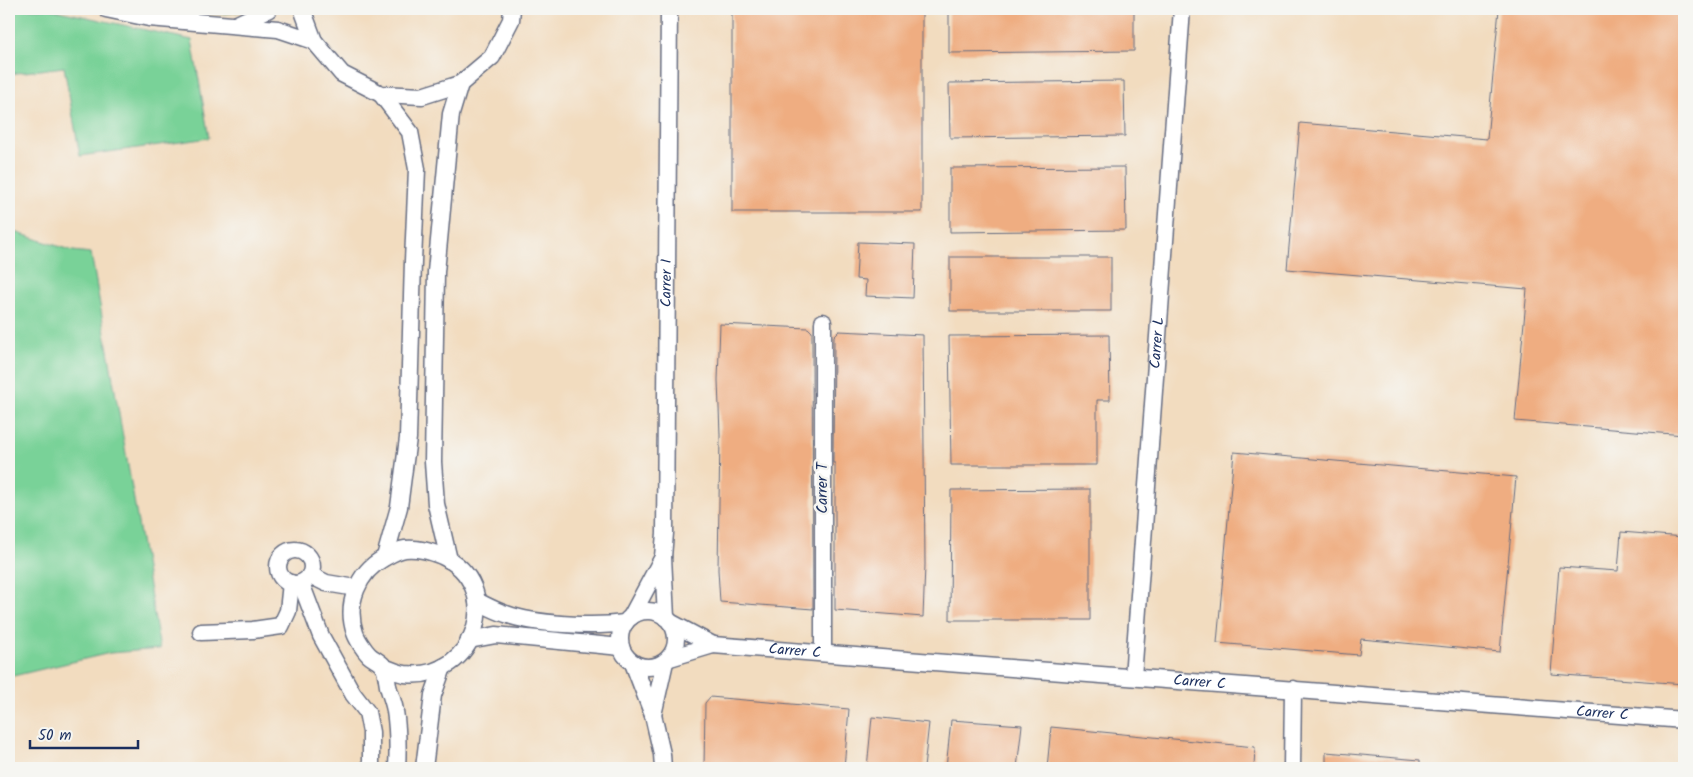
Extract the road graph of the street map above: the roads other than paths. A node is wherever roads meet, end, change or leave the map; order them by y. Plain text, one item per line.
1 (106, 9) edge
2 (269, 9) edge
3 (303, 9) edge
4 (512, 9) edge
5 (669, 9) edge
6 (1182, 9) edge
7 (236, 25) junction
8 (314, 41) junction
9 (460, 84) junction
10 (381, 94) junction
11 (823, 322) dead end
12 (384, 557) junction
13 (663, 557) junction
14 (449, 560) junction
15 (300, 580) junction
16 (356, 588) junction
17 (477, 601) junction
18 (628, 620) junction
19 (668, 620) junction
20 (201, 632) dead end
21 (469, 640) junction
22 (713, 645) junction
23 (621, 647) junction
24 (823, 653) junction
25 (667, 660) junction
26 (633, 663) junction
27 (383, 667) junction
28 (443, 667) junction
29 (1132, 677) junction
30 (1293, 690) junction
31 (653, 715) junction
32 (1684, 720) edge
33 (371, 768) edge
34 (397, 768) edge
35 (424, 768) edge
36 (663, 768) edge
37 (1292, 768) edge

1 - 7 street
2 - 7 street
3 - 8 street
4 - 9 street
5 - 13 street, Carrer I
6 - 29 street, Carrer L
7 - 8 street
8 - 10 street
9 - 10 street
9 - 14 street
10 - 12 street
11 - 24 street, Carrer T
12 - 14 street
12 - 16 street
13 - 18 street, Carrer I
13 - 19 street, Carrer I
14 - 17 street
15 - 16 street
15 - 20 street
15 - 33 street
16 - 27 street
17 - 18 street
17 - 21 street
18 - 19 street
18 - 23 street
19 - 22 street, Carrer C
19 - 25 street
21 - 23 street
21 - 28 street
22 - 24 street, Carrer C
22 - 25 street, Carrer C
23 - 26 street
24 - 29 street, Carrer C
25 - 26 street
25 - 31 street
26 - 31 street
27 - 28 street
27 - 34 street
28 - 35 street
29 - 30 street, Carrer C
30 - 32 street, Carrer C
30 - 37 street
31 - 36 street

